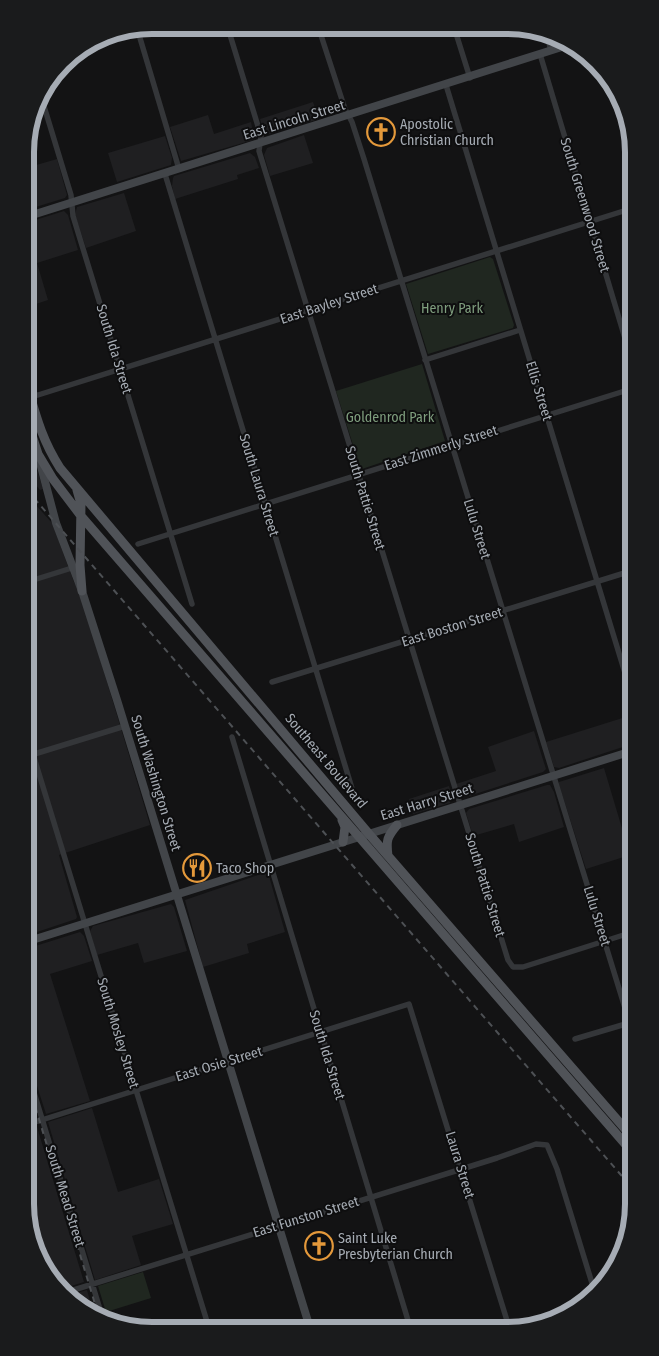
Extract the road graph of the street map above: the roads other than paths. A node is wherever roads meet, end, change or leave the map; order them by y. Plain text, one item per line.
1 (229, 34) edge
2 (321, 34) edge
3 (456, 34) edge
4 (139, 35) edge
5 (549, 42) edge
6 (561, 47) edge
7 (551, 51) junction
8 (540, 54) junction
9 (470, 78) junction
10 (446, 85) junction
11 (44, 105) edge
12 (349, 116) junction
13 (260, 144) junction
14 (180, 169) junction
15 (164, 174) junction
16 (71, 203) junction
17 (625, 211) edge
18 (34, 215) edge
19 (590, 222) junction
20 (496, 251) junction
21 (401, 281) junction
22 (308, 310) junction
23 (520, 330) junction
24 (625, 338) edge
25 (215, 340) junction
26 (425, 360) junction
27 (120, 370) junction
28 (625, 391) edge
29 (34, 395) edge
30 (34, 411) edge
31 (546, 415) junction
32 (34, 442) edge
33 (451, 445) junction
34 (38, 454) junction
35 (358, 475) junction
36 (76, 486) junction
37 (265, 504) junction
38 (81, 516) junction
39 (170, 534) junction
40 (138, 544) dead end
41 (77, 566) junction
42 (625, 573) edge
43 (34, 580) edge
44 (597, 581) junction
45 (82, 591) joint
46 (192, 604) dead end
47 (502, 611) junction
48 (409, 640) junction
49 (315, 670) junction
50 (625, 673) edge
51 (272, 682) dead end
52 (125, 726) junction
53 (232, 736) dead end
54 (625, 753) edge
55 (34, 754) edge
56 (34, 767) edge
57 (553, 776) junction
58 (354, 795) dead end
59 (460, 805) junction
60 (340, 815) junction
61 (397, 825) junction
62 (369, 834) junction
63 (359, 836) junction
64 (343, 842) junction
65 (388, 856) junction
66 (271, 865) junction
67 (176, 895) junction
68 (85, 924) junction
69 (625, 935) edge
70 (34, 939) edge
71 (605, 941) junction
72 (409, 1004) joint
73 (625, 1008) edge
74 (625, 1023) edge
75 (321, 1032) junction
76 (575, 1039) dead end
77 (227, 1061) junction
78 (135, 1090) junction
79 (34, 1093) edge
80 (42, 1120) junction
81 (34, 1122) edge
82 (625, 1129) edge
83 (625, 1143) edge
84 (461, 1169) junction
85 (370, 1197) junction
86 (278, 1226) junction
87 (186, 1255) junction
88 (92, 1284) junction
89 (593, 1285) edge
90 (71, 1291) edge
91 (100, 1310) edge
92 (206, 1322) edge
93 (308, 1322) edge
94 (408, 1322) edge
95 (507, 1322) edge

1 - 13 street, South Pattie Street
2 - 12 street, Lulu Street
3 - 9 street
4 - 14 street
5 - 7 street
6 - 7 street, East Lincoln Street
7 - 8 street, East Lincoln Street
8 - 9 street, East Lincoln Street
8 - 19 street, South Greenwood Street
9 - 10 street, East Lincoln Street
10 - 12 street, East Lincoln Street
10 - 20 street, Ellis Street
11 - 16 street, South Ida Street
12 - 13 street, East Lincoln Street
12 - 21 street, Lulu Street
13 - 14 street, East Lincoln Street
13 - 22 street, South Pattie Street
14 - 15 street, East Lincoln Street
15 - 16 street, East Lincoln Street
15 - 25 street, South Laura Street
16 - 18 street, East Lincoln Street
16 - 27 street, South Ida Street
17 - 19 street, East Bayley Street
19 - 20 street, East Bayley Street
19 - 24 street, South Greenwood Street
20 - 21 street, East Bayley Street
20 - 23 street, Ellis Street
21 - 22 street, East Bayley Street
21 - 26 street, Lulu Street
22 - 25 street, East Bayley Street
22 - 35 street, South Pattie Street
23 - 26 street
23 - 31 street, Ellis Street
25 - 27 street, East Bayley Street
25 - 37 street, South Laura Street
26 - 33 street, Lulu Street
27 - 29 street, East Bayley Street
27 - 39 street, South Ida Street
28 - 31 street, East Zimmerly Street
30 - 36 main road, Southeast Boulevard
31 - 33 street, East Zimmerly Street
31 - 44 street, Ellis Street
32 - 34 main road
33 - 35 street, East Zimmerly Street
33 - 47 street, Lulu Street
34 - 38 main road, Southeast Boulevard
34 - 41 street
35 - 37 street, East Zimmerly Street
35 - 48 street, South Pattie Street
36 - 38 main road
36 - 62 main road, Southeast Boulevard
37 - 39 street, East Zimmerly Street
37 - 49 street, South Laura Street
38 - 41 main road
38 - 60 main road, Southeast Boulevard
39 - 40 street, East Zimmerly Street
39 - 46 street, South Ida Street
41 - 43 street
41 - 45 main road
42 - 44 street, East Boston Street
44 - 47 street, East Boston Street
44 - 50 street, Ellis Street
45 - 52 street, South Washington Street
47 - 48 street, East Boston Street
47 - 57 street, Lulu Street
48 - 49 street, East Boston Street
48 - 59 street, South Pattie Street
49 - 51 street, East Boston Street
49 - 58 street, South Laura Street
52 - 55 street
52 - 67 street, South Washington Street
53 - 66 street, South Ida Street
54 - 57 street, East Harry Street
56 - 68 street, South Mosley Street
57 - 59 street, East Harry Street
57 - 71 street, Lulu Street
59 - 61 street, East Harry Street
59 - 71 street, South Pattie Street
60 - 63 main road, Southeast Boulevard
60 - 64 main road
61 - 62 street, East Harry Street
61 - 65 main road
62 - 63 street, East Harry Street
62 - 65 main road, Southeast Boulevard
63 - 64 street, East Harry Street
63 - 83 main road, Southeast Boulevard
64 - 66 street, East Harry Street
65 - 82 main road, Southeast Boulevard
66 - 67 street, East Harry Street
66 - 75 street, South Ida Street
67 - 68 street, East Harry Street
67 - 77 street, South Washington Street
68 - 70 street, East Harry Street
68 - 78 street, South Mosley Street
69 - 71 street
71 - 73 street, Lulu Street
72 - 75 street, East Osie Street
72 - 84 street, Laura Street
74 - 76 street
75 - 77 street, East Osie Street
75 - 85 street, South Ida Street
77 - 78 street, East Osie Street
77 - 86 street, South Washington Street
78 - 80 street, East Osie Street
78 - 87 street, South Mosley Street
79 - 80 street, South Mead Street
80 - 81 street, East Osie Street
80 - 88 street, South Mead Street
84 - 85 street, East Funston Street
84 - 89 street, East Funston Street
84 - 95 street, Laura Street
85 - 86 street, East Funston Street
85 - 94 street, South Ida Street
86 - 87 street, East Funston Street
86 - 93 street, South Washington Street
87 - 88 street, East Funston Street
87 - 92 street, South Mosley Street
88 - 90 street, East Funston Street
88 - 91 street, South Mead Street

